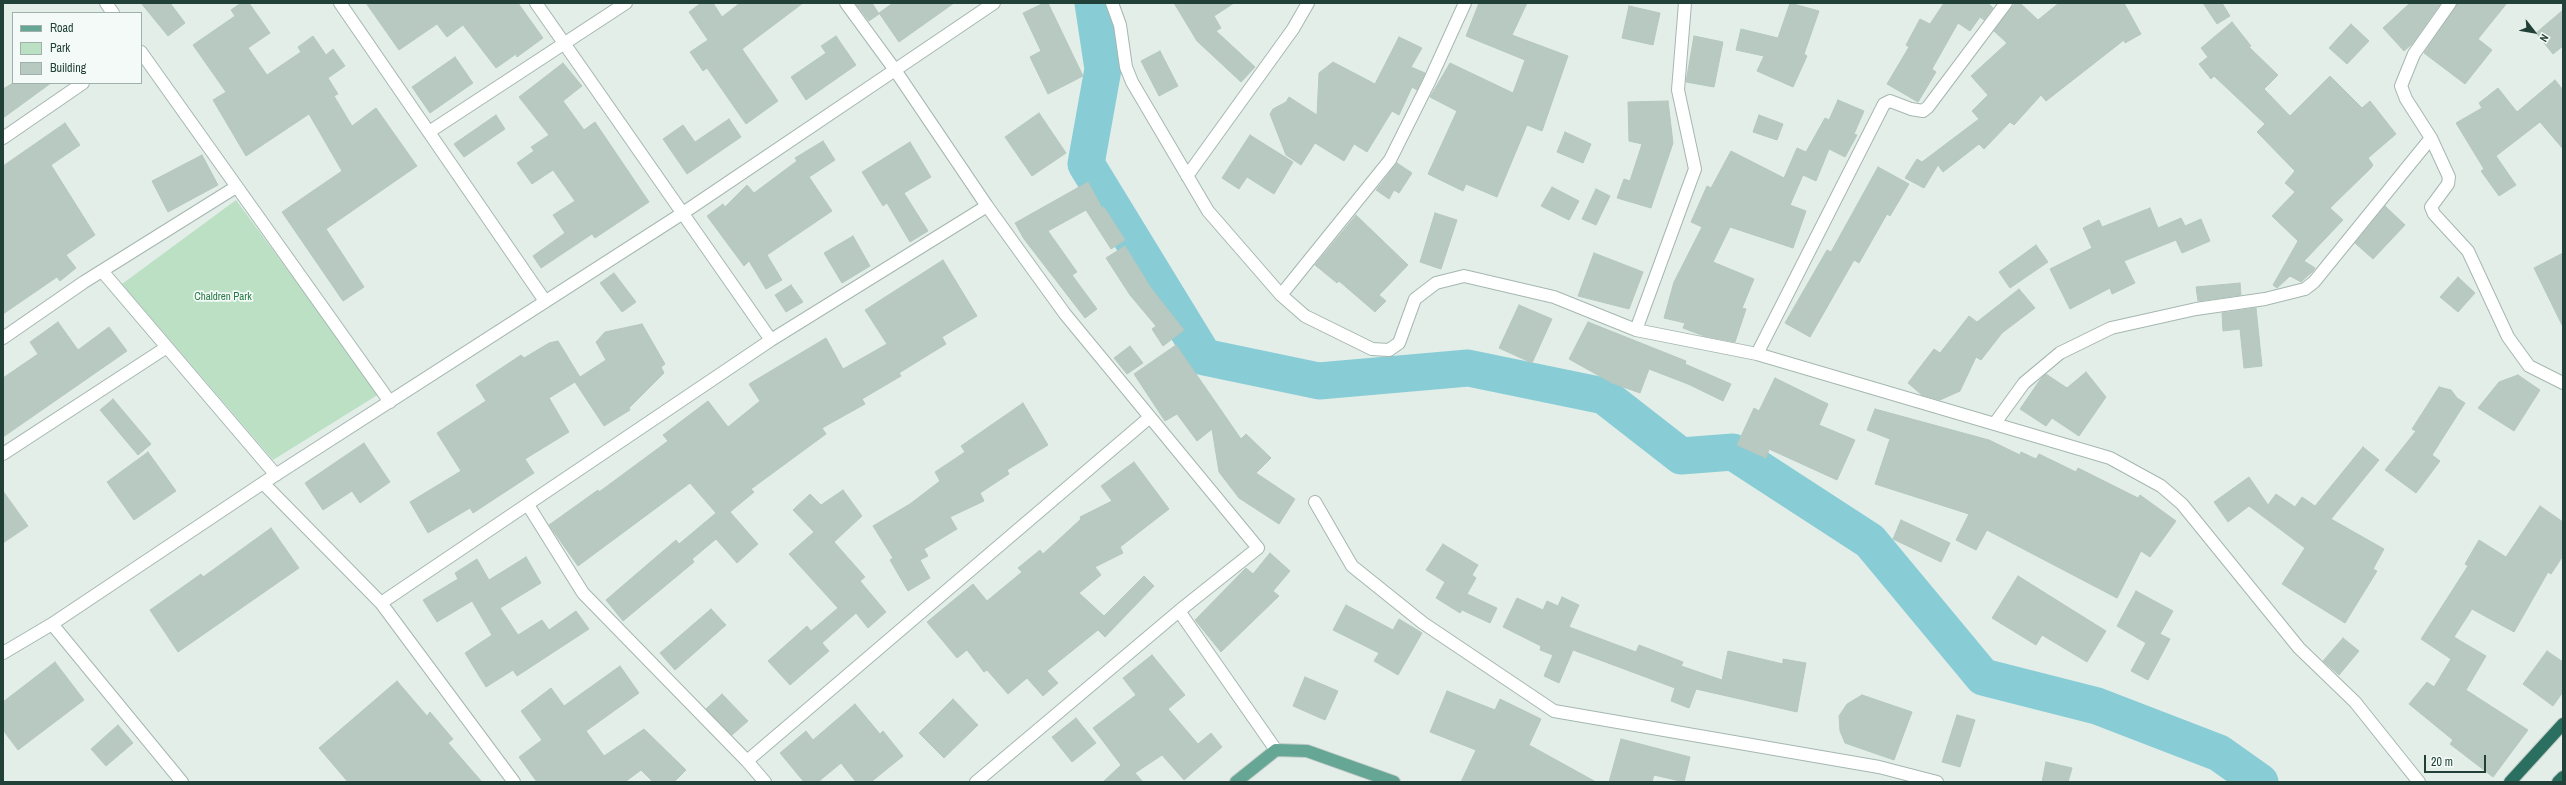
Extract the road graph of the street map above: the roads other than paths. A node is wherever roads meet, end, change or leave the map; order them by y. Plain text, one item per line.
1 (106, 3) edge
2 (340, 3) edge
3 (536, 3) edge
4 (626, 3) edge
5 (846, 3) edge
6 (994, 3) edge
7 (1112, 3) edge
8 (1308, 3) edge
9 (1465, 3) edge
10 (1685, 3) edge
11 (2006, 3) edge
12 (2450, 3) edge
13 (112, 12) edge
14 (564, 43) junction
15 (142, 53) edge
16 (895, 70) junction
17 (82, 84) edge
18 (429, 132) junction
19 (3, 138) edge
20 (2431, 138) junction
21 (1187, 176) junction
22 (236, 187) junction
23 (987, 206) junction
24 (683, 214) junction
25 (102, 271) junction
26 (1281, 295) junction
27 (545, 301) junction
28 (1636, 330) junction
29 (3, 338) edge
30 (771, 340) junction
31 (167, 347) junction
32 (1757, 354) junction
33 (2563, 384) edge
34 (390, 402) junction
35 (1150, 417) junction
36 (1995, 423) junction
37 (3, 454) edge
38 (276, 475) junction
39 (263, 483) junction
40 (1315, 502) dead end
41 (528, 505) junction
42 (381, 603) junction
43 (1179, 611) junction
44 (52, 624) junction
45 (3, 654) edge
46 (2563, 724) edge
47 (1276, 750) junction
48 (747, 761) junction
49 (2563, 777) edge
50 (511, 781) edge
51 (182, 782) edge
52 (765, 782) edge
53 (976, 782) edge
54 (1236, 782) edge
55 (1394, 782) edge
56 (1937, 782) edge
57 (2418, 782) edge
58 (2510, 782) edge
59 (2558, 782) edge

1 - 13 street
2 - 18 street
3 - 14 street
4 - 14 street
5 - 16 street
6 - 16 street
7 - 21 street
8 - 21 street
9 - 26 street
10 - 28 street
11 - 32 street
12 - 20 street
14 - 18 street
14 - 24 street
15 - 22 street
16 - 23 street
16 - 24 street
17 - 19 street
18 - 27 street
20 - 33 street
20 - 36 street
21 - 26 street
22 - 25 street
22 - 34 street
23 - 30 street
23 - 35 street
24 - 27 street
24 - 30 street
25 - 29 street
25 - 31 street
26 - 28 street
27 - 34 street
28 - 32 street
30 - 41 street
31 - 37 street
31 - 38 street
32 - 36 street
34 - 38 street
35 - 43 street
35 - 48 street
36 - 57 street
38 - 39 street
39 - 42 street
39 - 44 street
40 - 56 street
41 - 42 street
41 - 48 street
42 - 50 street
43 - 47 street
43 - 53 street
44 - 45 street
44 - 51 street
46 - 58 highway
47 - 54 main road
47 - 55 main road
48 - 52 street
49 - 59 highway

